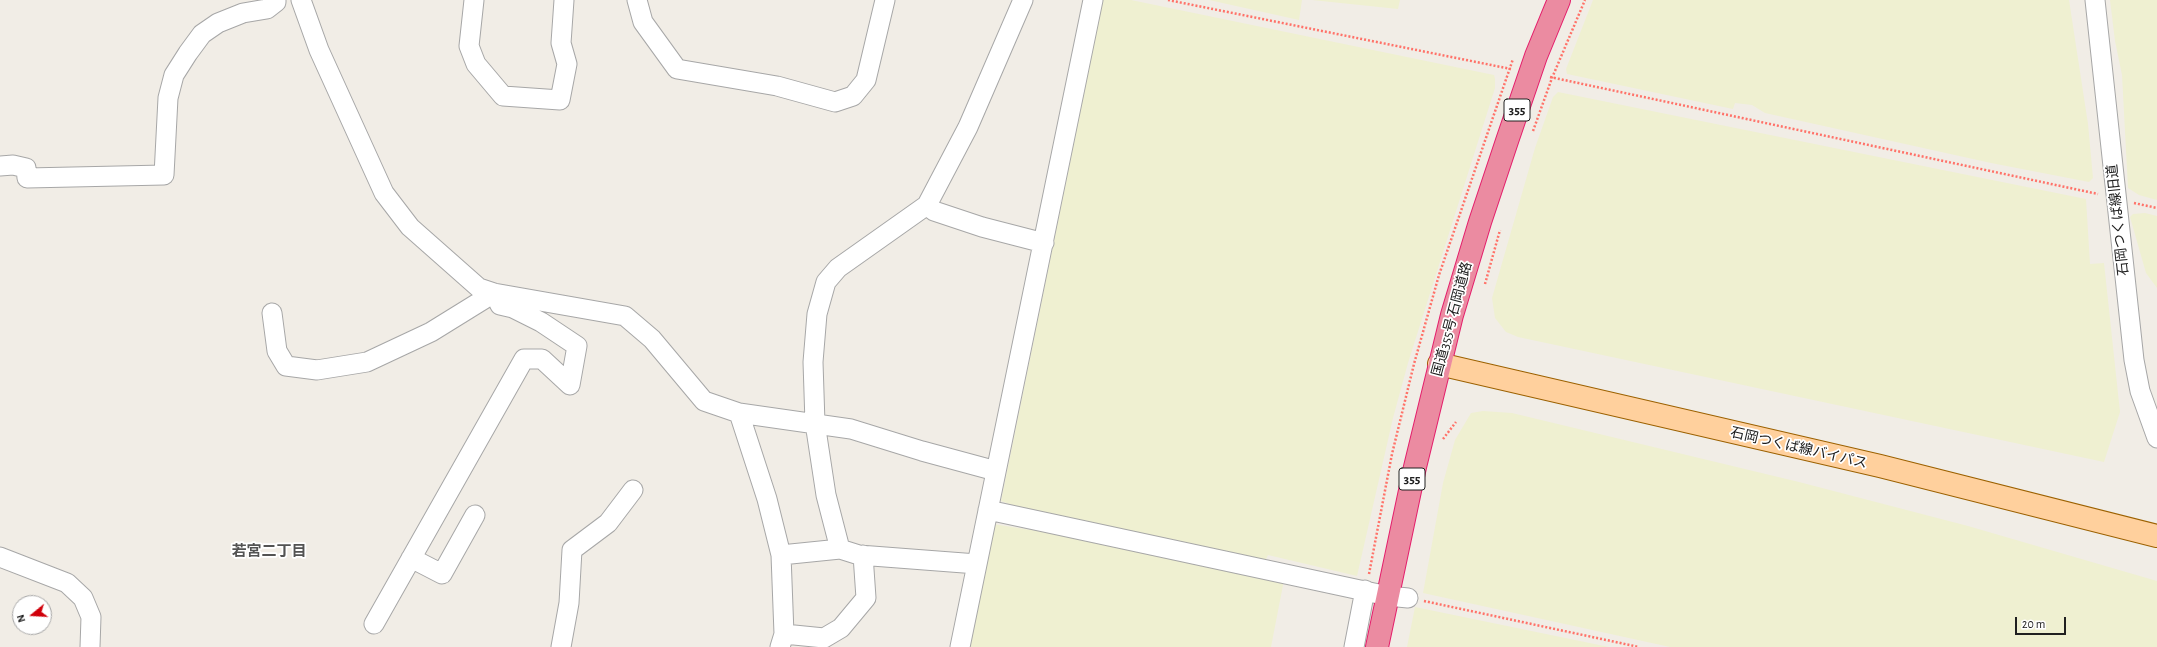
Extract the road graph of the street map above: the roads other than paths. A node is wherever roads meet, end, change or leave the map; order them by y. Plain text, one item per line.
1 (276, 0) edge
2 (301, 0) edge
3 (474, 0) edge
4 (564, 0) edge
5 (637, 0) edge
6 (885, 0) edge
7 (1023, 0) edge
8 (1093, 0) edge
9 (1559, 0) edge
10 (2095, 0) edge
11 (0, 166) edge
12 (927, 205) junction
13 (1044, 242) junction
14 (494, 293) junction
15 (272, 313) dead end
16 (1439, 364) junction
17 (739, 413) junction
18 (815, 423) junction
19 (2157, 438) edge
20 (996, 471) junction
21 (633, 490) dead end
22 (988, 510) junction
23 (475, 515) dead end
24 (2157, 536) edge
25 (840, 549) junction
26 (781, 555) junction
27 (863, 555) junction
28 (0, 558) edge
29 (411, 558) junction
30 (977, 564) junction
31 (1365, 590) junction
32 (1398, 597) junction
33 (374, 624) dead end
34 (782, 640) edge
35 (90, 647) edge
36 (561, 647) edge
37 (960, 647) edge
38 (1354, 647) edge
39 (1377, 647) edge

1 - 11 street
2 - 14 street
3 - 4 street
5 - 6 street
7 - 12 street
8 - 13 street
9 - 16 highway, 国道355号 石岡道路 / 355
10 - 19 street, 石岡つくば線旧道
12 - 13 street
12 - 18 street
13 - 20 street
14 - 15 street
14 - 17 street
14 - 29 street
16 - 24 main road, 石岡つくば線バイパス
16 - 32 highway, 国道355号 石岡道路 / 355
17 - 18 street
17 - 26 street
18 - 20 street
18 - 25 street
20 - 22 street
21 - 36 street
22 - 30 street
22 - 31 street
23 - 29 street
25 - 26 street
25 - 27 street
26 - 34 street
27 - 30 street
27 - 34 street
28 - 35 street
29 - 33 street
30 - 37 street
31 - 32 street
31 - 38 street
32 - 39 highway, 国道355号 石岡道路 / 355

